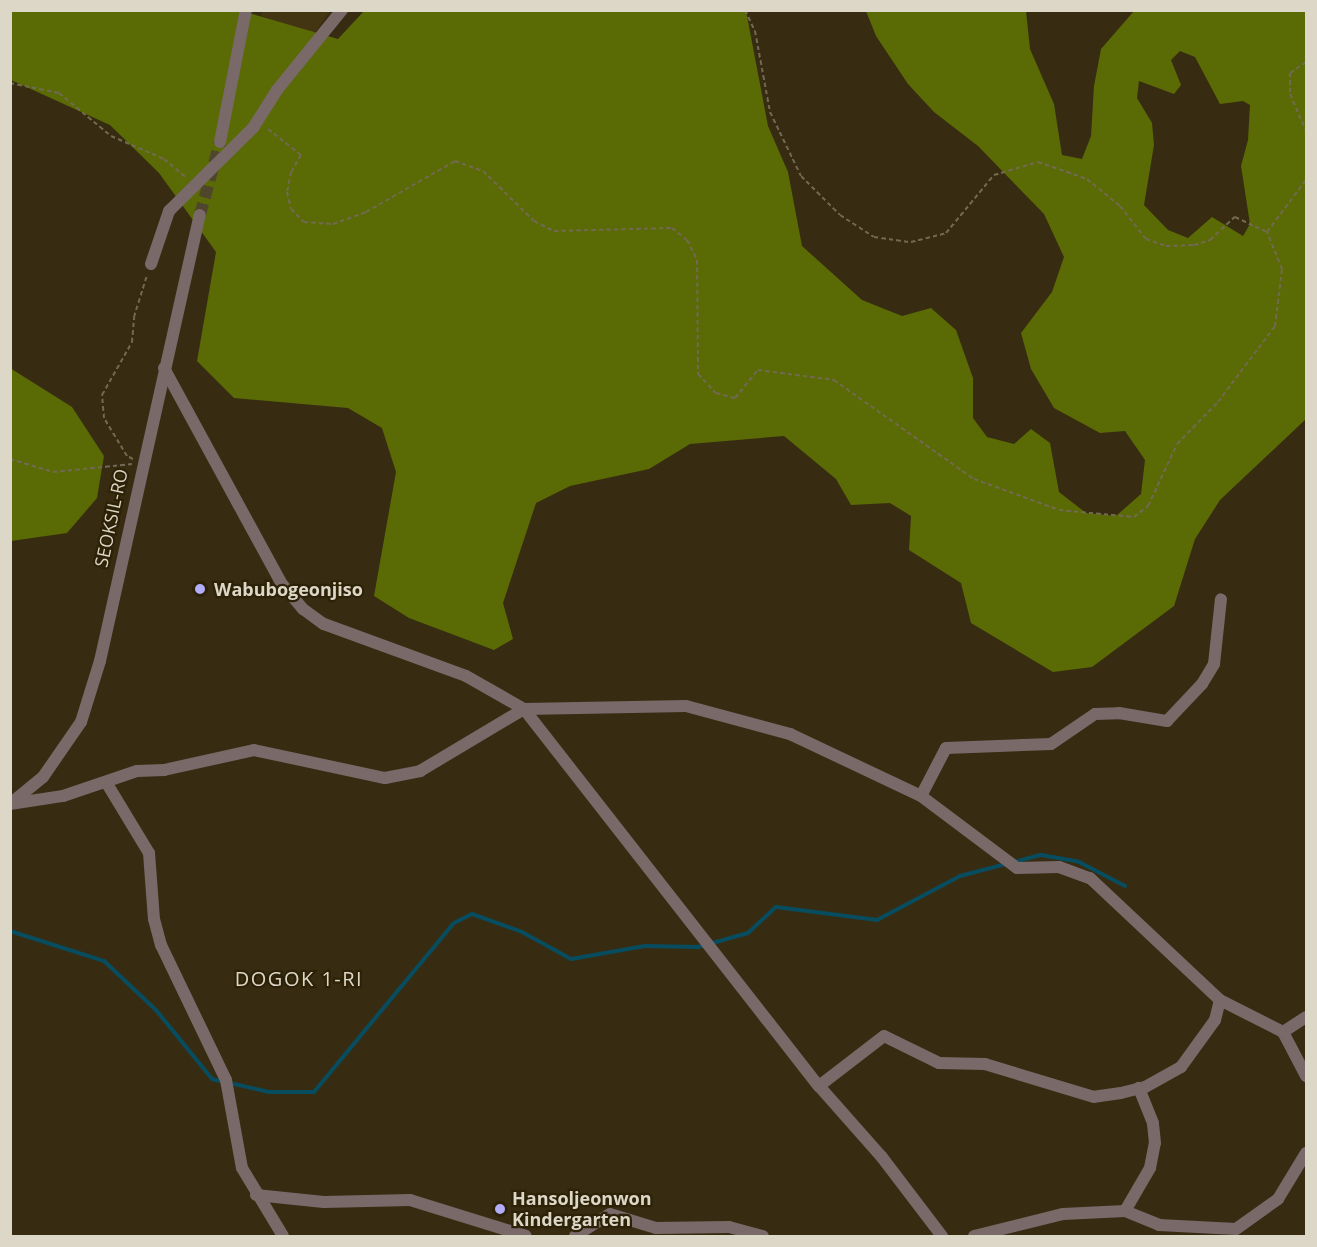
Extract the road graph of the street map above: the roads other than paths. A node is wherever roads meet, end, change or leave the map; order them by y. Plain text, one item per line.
1 (246, 10) edge
2 (342, 10) edge
3 (220, 142) tunnel mouth
4 (200, 215) tunnel mouth
5 (151, 264) road end
6 (164, 368) junction
7 (1221, 599) dead end
8 (524, 709) junction
9 (106, 782) junction
10 (921, 796) junction
11 (10, 804) edge
12 (1220, 1000) junction
13 (1306, 1017) edge
14 (1283, 1032) junction
15 (1306, 1076) edge
16 (819, 1086) junction
17 (1139, 1088) junction
18 (1306, 1153) edge
19 (256, 1195) junction
20 (1125, 1211) junction
21 (284, 1236) edge
22 (526, 1236) edge
23 (575, 1236) edge
24 (763, 1236) edge
25 (942, 1236) edge
26 (974, 1236) edge

1 - 3 street
2 - 5 street
4 - 6 street, SEOKSIL-RO
6 - 8 street
6 - 11 street, SEOKSIL-RO
7 - 10 street
8 - 9 street
8 - 10 street
8 - 16 street
9 - 11 street
9 - 19 street
10 - 12 street
12 - 14 street
12 - 17 street
13 - 14 street
14 - 15 street
16 - 17 street
16 - 25 street
17 - 20 street
18 - 20 street
19 - 21 street
19 - 22 street
20 - 26 street
23 - 24 street

